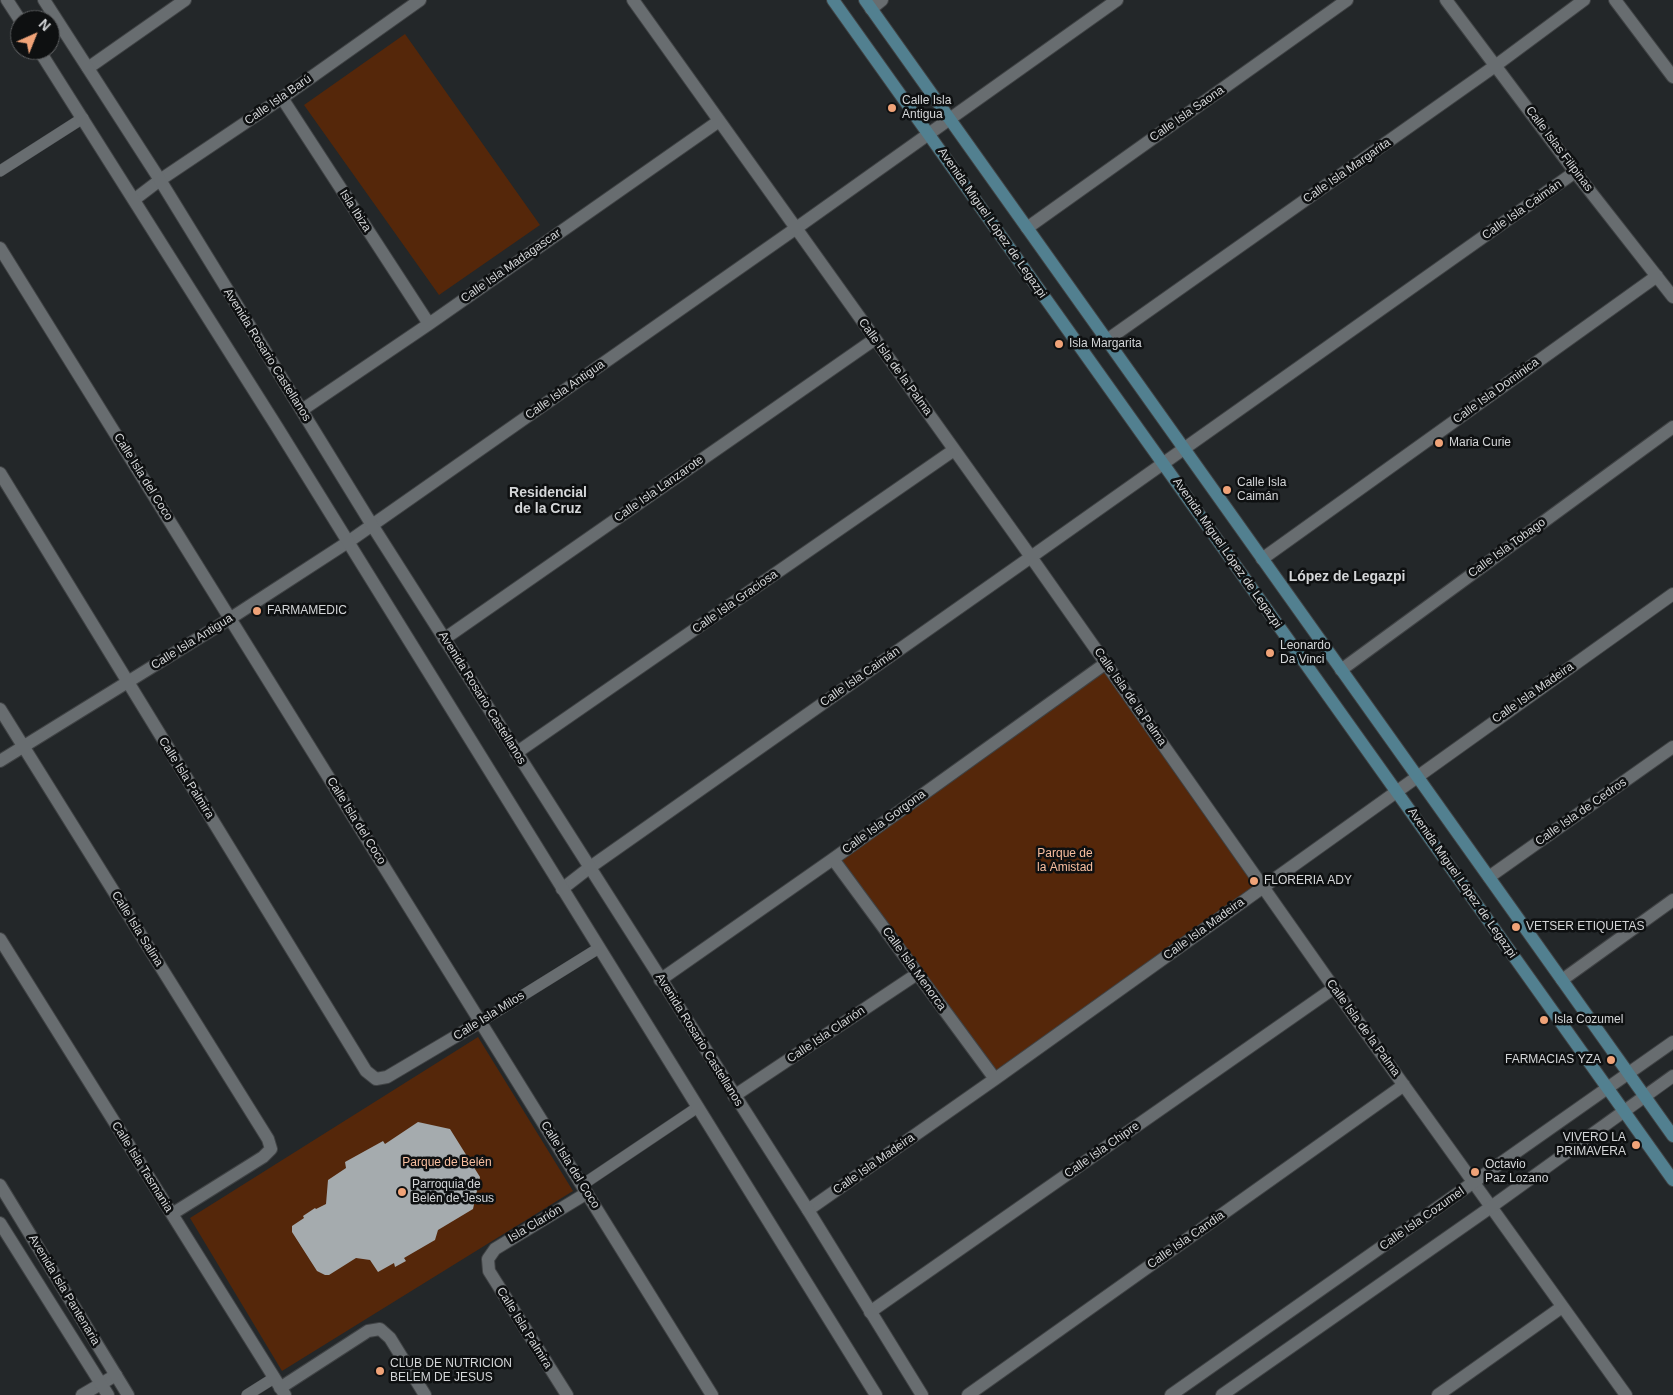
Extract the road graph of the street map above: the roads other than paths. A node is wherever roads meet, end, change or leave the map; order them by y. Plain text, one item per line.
1 (44, 0) edge
2 (185, 0) edge
3 (420, 0) edge
4 (633, 0) edge
5 (833, 0) edge
6 (882, 0) edge
7 (1117, 0) edge
8 (1347, 0) edge
9 (1446, 0) edge
10 (1584, 0) edge
11 (1615, 0) edge
12 (868, 4) edge
13 (45, 60) edge
14 (1495, 66) junction
15 (88, 68) junction
16 (1673, 77) edge
17 (282, 98) junction
18 (83, 118) junction
19 (949, 119) junction
20 (719, 121) junction
21 (928, 134) junction
22 (0, 171) edge
23 (1575, 172) junction
24 (160, 180) junction
25 (135, 199) junction
26 (795, 228) junction
27 (1027, 228) junction
28 (0, 248) edge
29 (1657, 276) junction
30 (1673, 297) edge
31 (429, 324) junction
32 (875, 340) junction
33 (1107, 340) junction
34 (302, 410) junction
35 (1673, 427) edge
36 (1184, 449) junction
37 (954, 450) junction
38 (1163, 464) junction
39 (0, 473) edge
40 (372, 525) junction
41 (348, 542) junction
42 (1031, 557) junction
43 (1262, 559) junction
44 (1673, 594) edge
45 (231, 618) junction
46 (444, 639) junction
47 (1106, 663) junction
48 (1341, 670) junction
49 (127, 682) junction
50 (0, 709) edge
51 (23, 746) junction
52 (1673, 747) edge
53 (516, 753) junction
54 (0, 761) edge
55 (1417, 776) junction
56 (1396, 791) junction
57 (832, 859) junction
58 (589, 868) junction
59 (1489, 877) junction
60 (1263, 887) junction
61 (562, 889) junction
62 (1673, 900) edge
63 (0, 939) edge
64 (598, 948) junction
65 (917, 974) junction
66 (660, 980) junction
67 (1562, 980) junction
68 (1334, 988) junction
69 (480, 1022) junction
70 (1673, 1042) edge
71 (1629, 1074) junction
72 (1673, 1076) edge
73 (376, 1079) joint
74 (995, 1079) junction
75 (1404, 1085) junction
76 (1608, 1089) junction
77 (734, 1096) junction
78 (1645, 1096) junction
79 (698, 1107) junction
80 (1624, 1112) junction
81 (1673, 1136) edge
82 (1673, 1180) edge
83 (1474, 1183) junction
84 (0, 1185) edge
85 (584, 1189) junction
86 (1491, 1207) junction
87 (808, 1210) junction
88 (172, 1214) junction
89 (0, 1223) edge
90 (488, 1259) joint
91 (1562, 1306) junction
92 (870, 1312) junction
93 (116, 1375) junction
94 (101, 1384) junction
95 (280, 1387) edge
96 (82, 1395) edge
97 (108, 1395) edge
98 (128, 1395) edge
99 (248, 1395) edge
100 (425, 1395) edge
101 (566, 1395) edge
102 (712, 1395) edge
103 (876, 1395) edge
104 (922, 1395) edge
105 (968, 1395) edge
106 (1171, 1395) edge
107 (1222, 1395) edge
108 (1438, 1395) edge
109 (1626, 1395) edge

1 - 15 street, Avenida Rosario Castellanos
2 - 15 street
3 - 17 street, Calle Isla Barú
4 - 20 street, Calle Isla de la Palma
5 - 21 main road, Avenida Miguel López de Legazpi
6 - 12 street
7 - 19 street, Calle Isla Antigua
8 - 27 street, Calle Isla Saona
9 - 14 street, Calle Islas Filipinas
10 - 14 street, Calle Isla Margarita
11 - 16 street
12 - 19 main road, Avenida Miguel López de Legazpi
13 - 18 street
14 - 23 street, Calle Islas Filipinas
14 - 33 street, Calle Isla Margarita
15 - 24 street, Avenida Rosario Castellanos
17 - 24 street, Calle Isla Barú
17 - 31 street, Isla Ibiza
18 - 22 street
18 - 25 street
19 - 21 street, Calle Isla Antigua
19 - 27 main road, Avenida Miguel López de Legazpi
20 - 26 street, Calle Isla de la Palma
20 - 31 street, Calle Isla Madagascar
21 - 26 street, Calle Isla Antigua
21 - 38 main road, Avenida Miguel López de Legazpi
23 - 29 street, Calle Islas Filipinas
23 - 36 street, Calle Isla Caimán
24 - 25 street, Calle Isla Barú
24 - 34 street, Avenida Rosario Castellanos
25 - 41 street
26 - 32 street, Calle Isla de la Palma
26 - 40 street, Calle Isla Antigua
27 - 33 main road, Avenida Miguel López de Legazpi
28 - 45 street, Calle Isla del Coco
29 - 30 street, Calle Islas Filipinas
29 - 43 street, Calle Isla Dominica
31 - 34 street, Calle Isla Madagascar
32 - 37 street, Calle Isla de la Palma
32 - 46 street, Calle Isla Lanzarote
33 - 36 main road, Avenida Miguel López de Legazpi
34 - 40 street, Avenida Rosario Castellanos
35 - 48 street, Calle Isla Tobago
36 - 38 street, Calle Isla Caimán
36 - 43 main road, Avenida Miguel López de Legazpi
37 - 42 street, Calle Isla de la Palma
37 - 53 street, Calle Isla Graciosa
38 - 42 street, Calle Isla Caimán
38 - 56 main road, Avenida Miguel López de Legazpi
39 - 49 street, Calle Isla Palmira
40 - 41 street, Calle Isla Antigua
40 - 46 street, Avenida Rosario Castellanos
41 - 45 street, Calle Isla Antigua
41 - 61 street
42 - 47 street, Calle Isla de la Palma
42 - 58 street, Calle Isla Caimán
43 - 48 main road, Avenida Miguel López de Legazpi
44 - 55 street, Calle Isla Madeira
45 - 49 street, Calle Isla Antigua
45 - 69 street, Calle Isla del Coco
46 - 53 street, Avenida Rosario Castellanos
47 - 57 street, Calle Isla Gorgona
47 - 60 street, Calle Isla de la Palma
48 - 55 main road, Avenida Miguel López de Legazpi
49 - 51 street, Calle Isla Antigua
49 - 73 street, Calle Isla Palmira
50 - 51 street, Calle Isla Salina
51 - 54 street, Calle Isla Antigua
51 - 88 street, Calle Isla Salina
52 - 59 street, Calle Isla de Cedros
53 - 58 street, Avenida Rosario Castellanos
55 - 56 street, Calle Isla Madeira
55 - 59 main road, Avenida Miguel López de Legazpi
56 - 60 street, Calle Isla Madeira
56 - 76 main road, Avenida Miguel López de Legazpi
57 - 65 street, Calle Isla Menorca
57 - 66 street, Calle Isla Gorgona
58 - 61 street, Calle Isla Caimán
58 - 66 street, Avenida Rosario Castellanos
59 - 67 main road, Avenida Miguel López de Legazpi
60 - 68 street, Calle Isla de la Palma
60 - 74 street, Calle Isla Madeira
61 - 64 street
62 - 67 street
63 - 88 street, Calle Isla Tasmania
64 - 69 street, Calle Isla Milos
64 - 79 street
65 - 74 street, Calle Isla Menorca
65 - 77 street, Calle Isla Clarión
66 - 77 street, Avenida Rosario Castellanos
67 - 71 main road, Avenida Miguel López de Legazpi
68 - 75 street, Calle Isla de la Palma
68 - 92 street, Calle Isla Chipre
69 - 73 street, Calle Isla Milos
69 - 85 street, Calle Isla del Coco
70 - 71 street, Calle Isla Cozumel
71 - 76 street, Calle Isla Cozumel
71 - 78 main road, Avenida Miguel López de Legazpi
72 - 78 street
74 - 87 street, Calle Isla Madeira
75 - 83 street, Calle Isla de la Palma
75 - 105 street, Calle Isla Candia
76 - 80 main road, Avenida Miguel López de Legazpi
76 - 83 street, Calle Isla Cozumel
77 - 87 street, Avenida Rosario Castellanos
78 - 80 street
78 - 81 main road, Avenida Miguel López de Legazpi
79 - 85 street
79 - 103 street
80 - 82 main road, Avenida Miguel López de Legazpi
80 - 86 street
83 - 86 street, Calle Isla de la Palma
83 - 106 street, Calle Isla Cozumel
84 - 93 street, Avenida Isla Pantenaria
85 - 90 street, Isla Clarión
85 - 102 street, Calle Isla del Coco
86 - 91 street, Calle Isla de la Palma
86 - 107 street
87 - 92 street, Avenida Rosario Castellanos
88 - 95 street, Calle Isla Tasmania
89 - 94 street, Avenida Isla Pantenaria
90 - 101 street, Calle Isla Palmira
91 - 108 street
91 - 109 street, Calle Isla de la Palma
92 - 104 street, Avenida Rosario Castellanos
93 - 94 street
93 - 98 street, Avenida Isla Pantenaria
94 - 96 street
94 - 97 street, Avenida Isla Pantenaria
95 - 99 street
95 - 100 street

